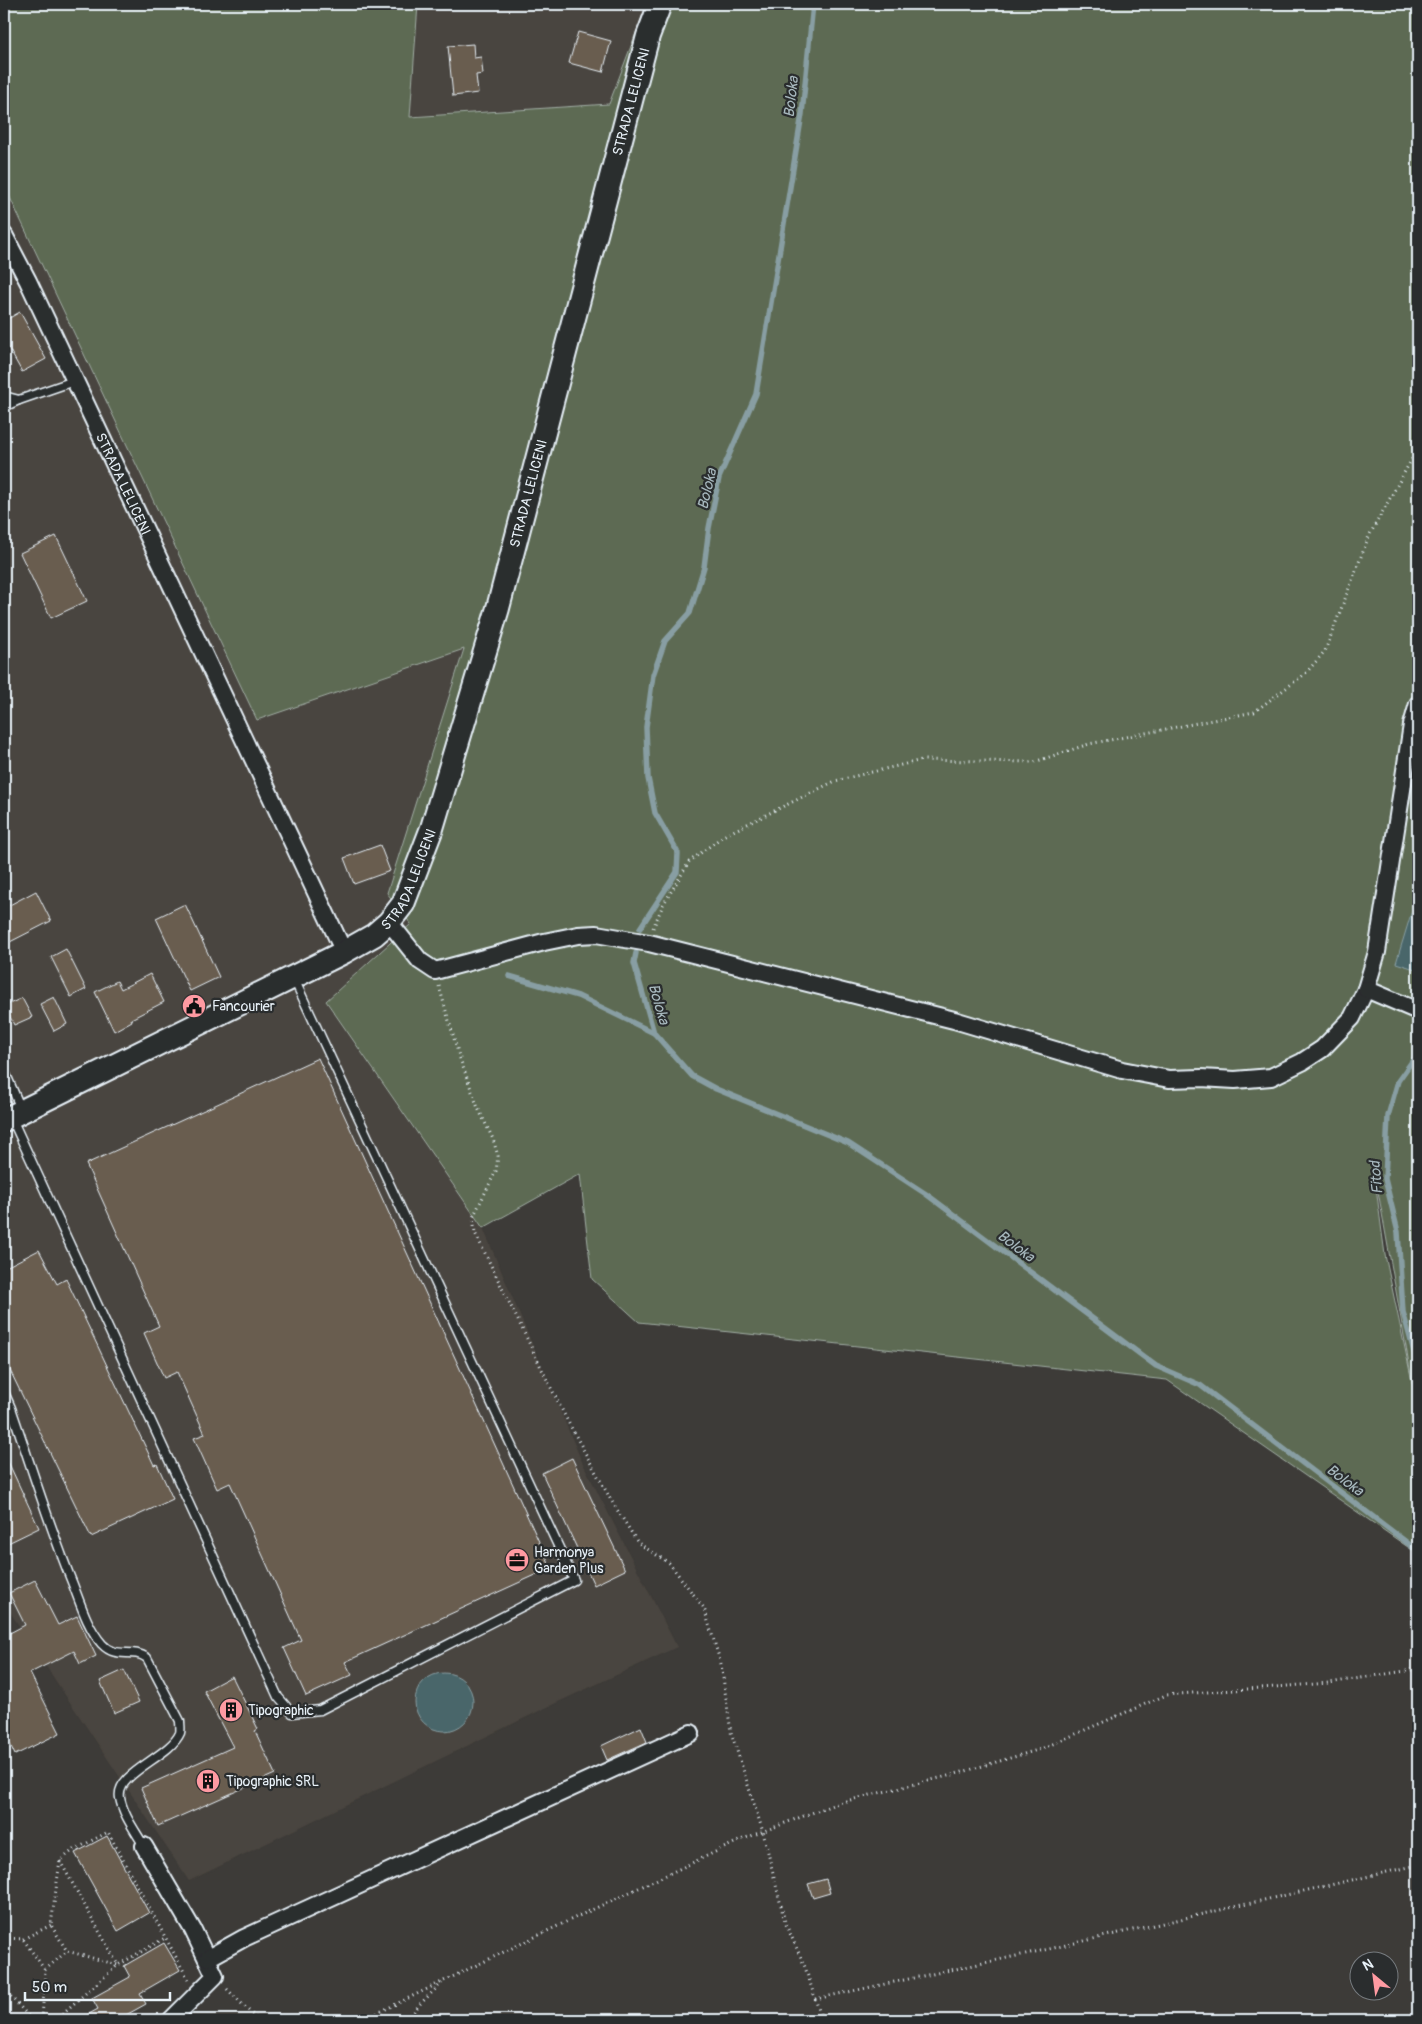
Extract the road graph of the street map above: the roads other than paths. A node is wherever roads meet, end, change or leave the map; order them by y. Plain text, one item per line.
1 (660, 4) edge
2 (4, 235) edge
3 (74, 380) junction
4 (4, 396) edge
5 (19, 400) junction
6 (4, 407) edge
7 (1418, 704) edge
8 (389, 922) junction
9 (344, 952) junction
10 (293, 978) junction
11 (1366, 990) junction
12 (1418, 1011) edge
13 (4, 1070) edge
14 (12, 1116) edge
15 (4, 1392) edge
16 (691, 1733) dead end
17 (144, 1846) joint
18 (208, 1958) junction
19 (171, 2020) edge

1 - 8 main road, STRADA LELICENI
2 - 3 street, STRADA LELICENI
3 - 5 lane
3 - 9 street, STRADA LELICENI
4 - 5 lane
5 - 6 lane
7 - 11 street
8 - 9 main road, STRADA LELICENI
8 - 11 street
9 - 10 main road, STRADA LELICENI
10 - 14 main road, STRADA LELICENI
10 - 14 lane
11 - 12 street
13 - 14 lane
15 - 17 lane
16 - 18 street
17 - 18 street
18 - 19 street

